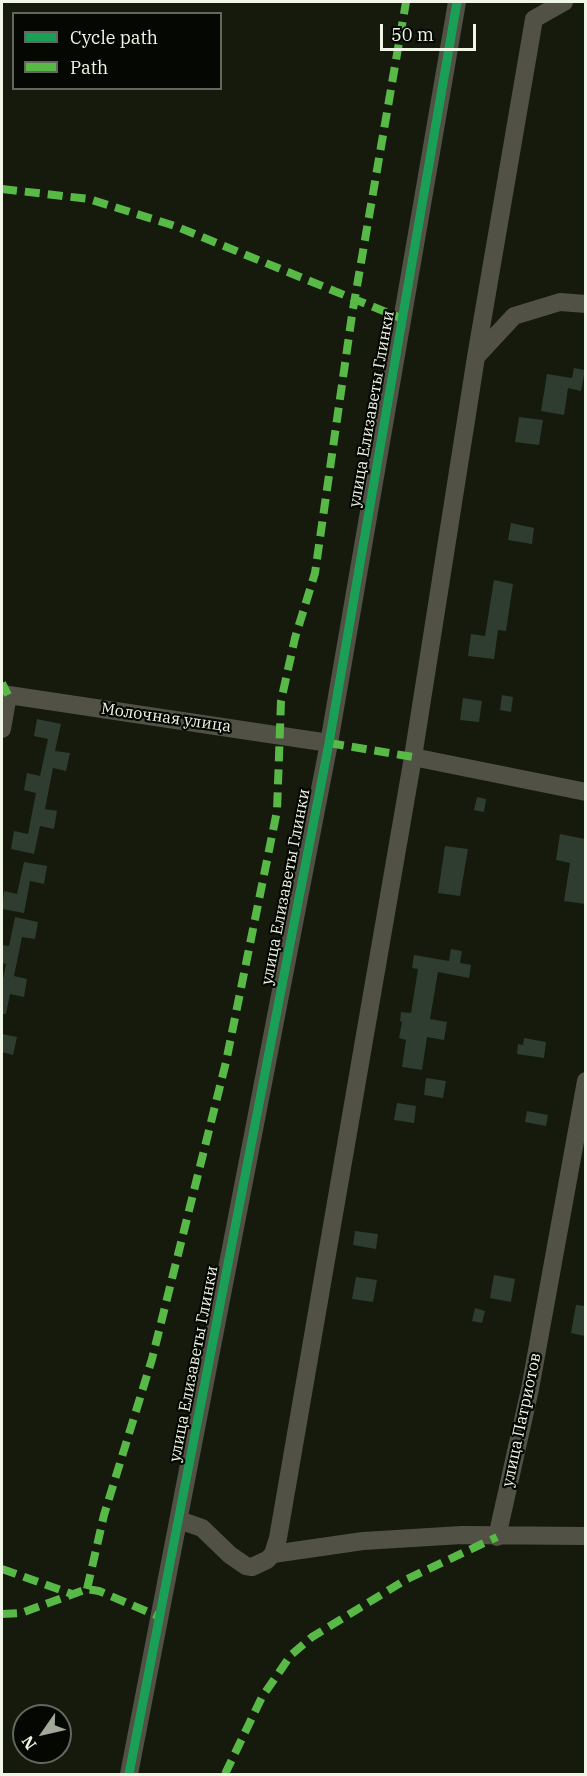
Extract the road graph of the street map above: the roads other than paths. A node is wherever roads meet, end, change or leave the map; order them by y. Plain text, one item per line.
1 (457, 2) edge
2 (564, 2) edge
3 (585, 304) edge
4 (476, 357) junction
5 (5, 694) edge
6 (2, 729) edge
7 (329, 743) junction
8 (413, 757) junction
9 (585, 792) edge
10 (585, 1081) edge
11 (179, 1520) junction
12 (585, 1536) edge
13 (497, 1537) junction
14 (273, 1554) junction
15 (129, 1774) edge

1 - 7 street, улица Елизаветы Глинки
2 - 4 street
3 - 4 street
4 - 8 street
5 - 6 street
5 - 7 street, Молочная улица
7 - 11 street, улица Елизаветы Глинки
8 - 9 street
8 - 14 street
10 - 13 street, улица Патриотов
11 - 14 street
11 - 15 street, улица Елизаветы Глинки
12 - 13 street
13 - 14 street

